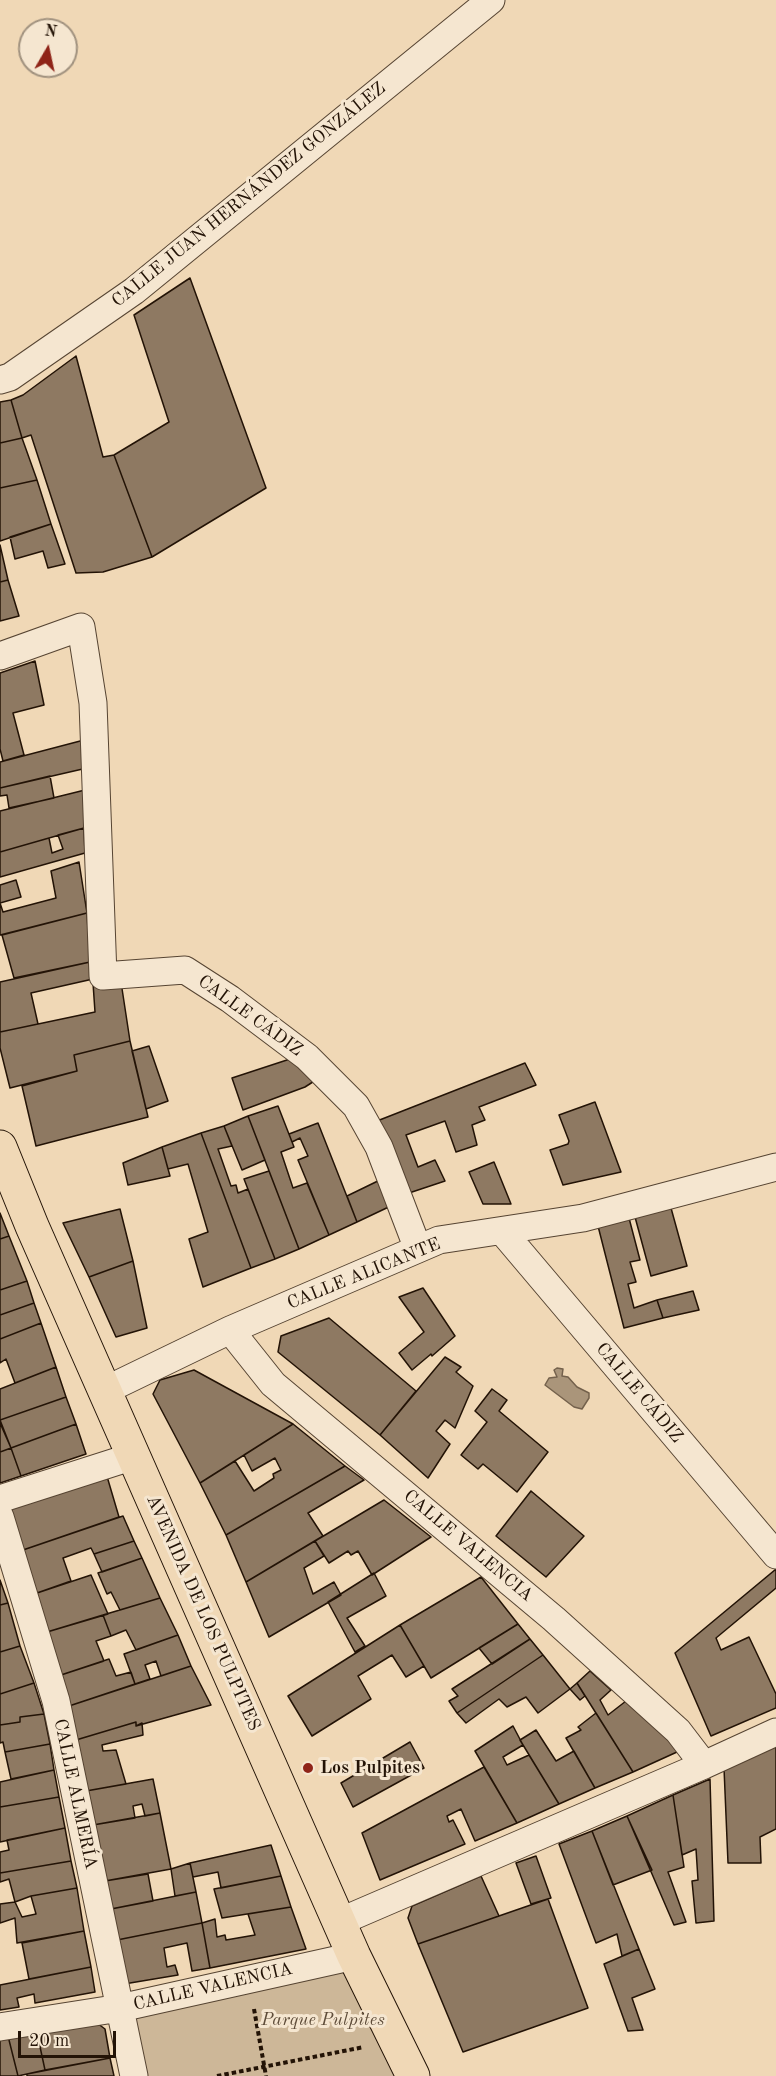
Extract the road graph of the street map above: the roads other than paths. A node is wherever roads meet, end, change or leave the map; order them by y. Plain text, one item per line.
1 (491, 0) edge
2 (0, 380) edge
3 (0, 656) edge
4 (0, 1146) edge
5 (776, 1167) edge
6 (502, 1231) junction
7 (418, 1249) junction
8 (230, 1330) junction
9 (106, 1390) junction
10 (134, 1456) junction
11 (0, 1499) edge
12 (0, 1517) edge
13 (776, 1555) edge
14 (776, 1732) edge
15 (704, 1765) junction
16 (339, 1922) junction
17 (354, 1956) junction
18 (120, 2008) junction
19 (0, 2027) edge
20 (134, 2076) edge
21 (413, 2076) edge

1 - 2 street, CALLE JUAN HERNÁNDEZ GONZÁLEZ
3 - 7 street, CALLE CÁDIZ
4 - 9 main road, AVENIDA DE LOS PULPITES
5 - 6 street, CALLE ALICANTE
6 - 7 street, CALLE ALICANTE
6 - 13 street, CALLE CÁDIZ
7 - 8 street, CALLE ALICANTE
8 - 9 street, CALLE ALICANTE
8 - 15 street, CALLE VALENCIA
9 - 10 main road, AVENIDA DE LOS PULPITES
10 - 11 street
10 - 16 main road, AVENIDA DE LOS PULPITES
12 - 18 street, CALLE ALMERÍA
14 - 15 street
15 - 16 street
16 - 17 main road, AVENIDA DE LOS PULPITES
17 - 18 street, CALLE VALENCIA
17 - 21 main road, AVENIDA DE LOS PULPITES
18 - 19 street, CALLE VALENCIA
18 - 20 street, CALLE ALMERÍA

